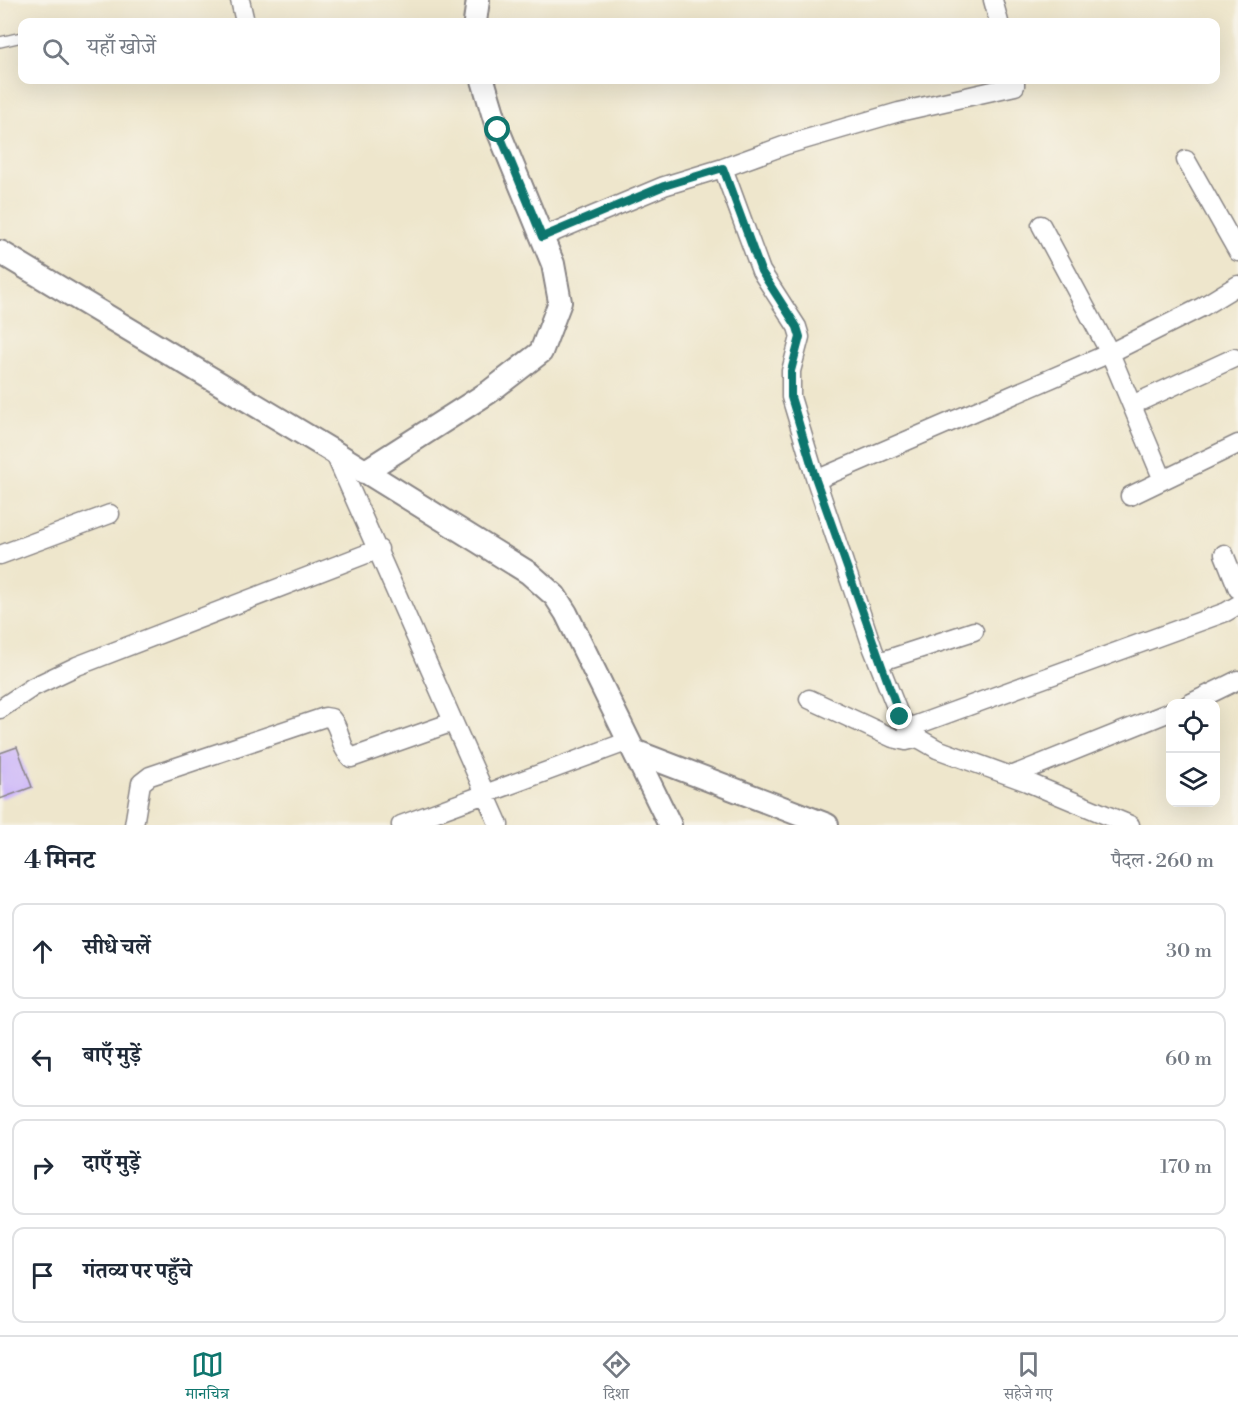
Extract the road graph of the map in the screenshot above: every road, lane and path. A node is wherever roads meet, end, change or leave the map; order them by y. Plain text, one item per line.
1 (240, 0) edge
2 (478, 0) edge
3 (993, 0) edge
4 (245, 18) edge
5 (476, 18) edge
6 (998, 18) edge
7 (18, 38) edge
8 (0, 42) edge
9 (484, 84) edge
10 (1015, 84) edge
11 (1186, 160) dead end
12 (723, 168) junction
13 (1041, 225) dead end
14 (542, 237) junction
15 (0, 252) edge
16 (1238, 252) edge
17 (1238, 285) edge
18 (1110, 353) junction
19 (1234, 358) dead end
20 (1132, 405) junction
21 (1238, 444) edge
22 (334, 452) junction
23 (364, 472) junction
24 (816, 480) junction
25 (1163, 480) junction
26 (1130, 496) dead end
27 (110, 514) dead end
28 (379, 549) junction
29 (1224, 554) dead end
30 (0, 555) edge
31 (1238, 589) edge
32 (1238, 604) edge
33 (974, 631) dead end
34 (879, 662) junction
35 (1238, 680) edge
36 (809, 699) dead end
37 (1199, 699) edge
38 (0, 709) edge
39 (1166, 714) edge
40 (453, 722) junction
41 (913, 733) junction
42 (632, 746) junction
43 (1011, 776) junction
44 (486, 795) junction
45 (134, 825) edge
46 (401, 825) edge
47 (499, 825) edge
48 (670, 825) edge
49 (827, 825) edge
50 (1130, 825) edge

1 - 4 street
2 - 5 street
3 - 6 street
7 - 8 lane
9 - 14 street
10 - 12 street
11 - 16 street
12 - 14 street
12 - 24 street
13 - 18 street
14 - 23 street
15 - 22 street
17 - 18 street
18 - 20 street
18 - 24 street
19 - 20 street
20 - 25 street
21 - 25 street
22 - 23 street
22 - 28 street
23 - 42 street
24 - 34 street
25 - 26 street
27 - 30 street
28 - 38 street
28 - 40 street
29 - 31 street
32 - 41 street
33 - 34 street
34 - 41 street
35 - 37 street
36 - 41 street
39 - 43 street
40 - 44 street
40 - 45 street
41 - 43 street
42 - 44 street
42 - 48 street
42 - 49 street
43 - 50 street
44 - 46 street
44 - 47 street

